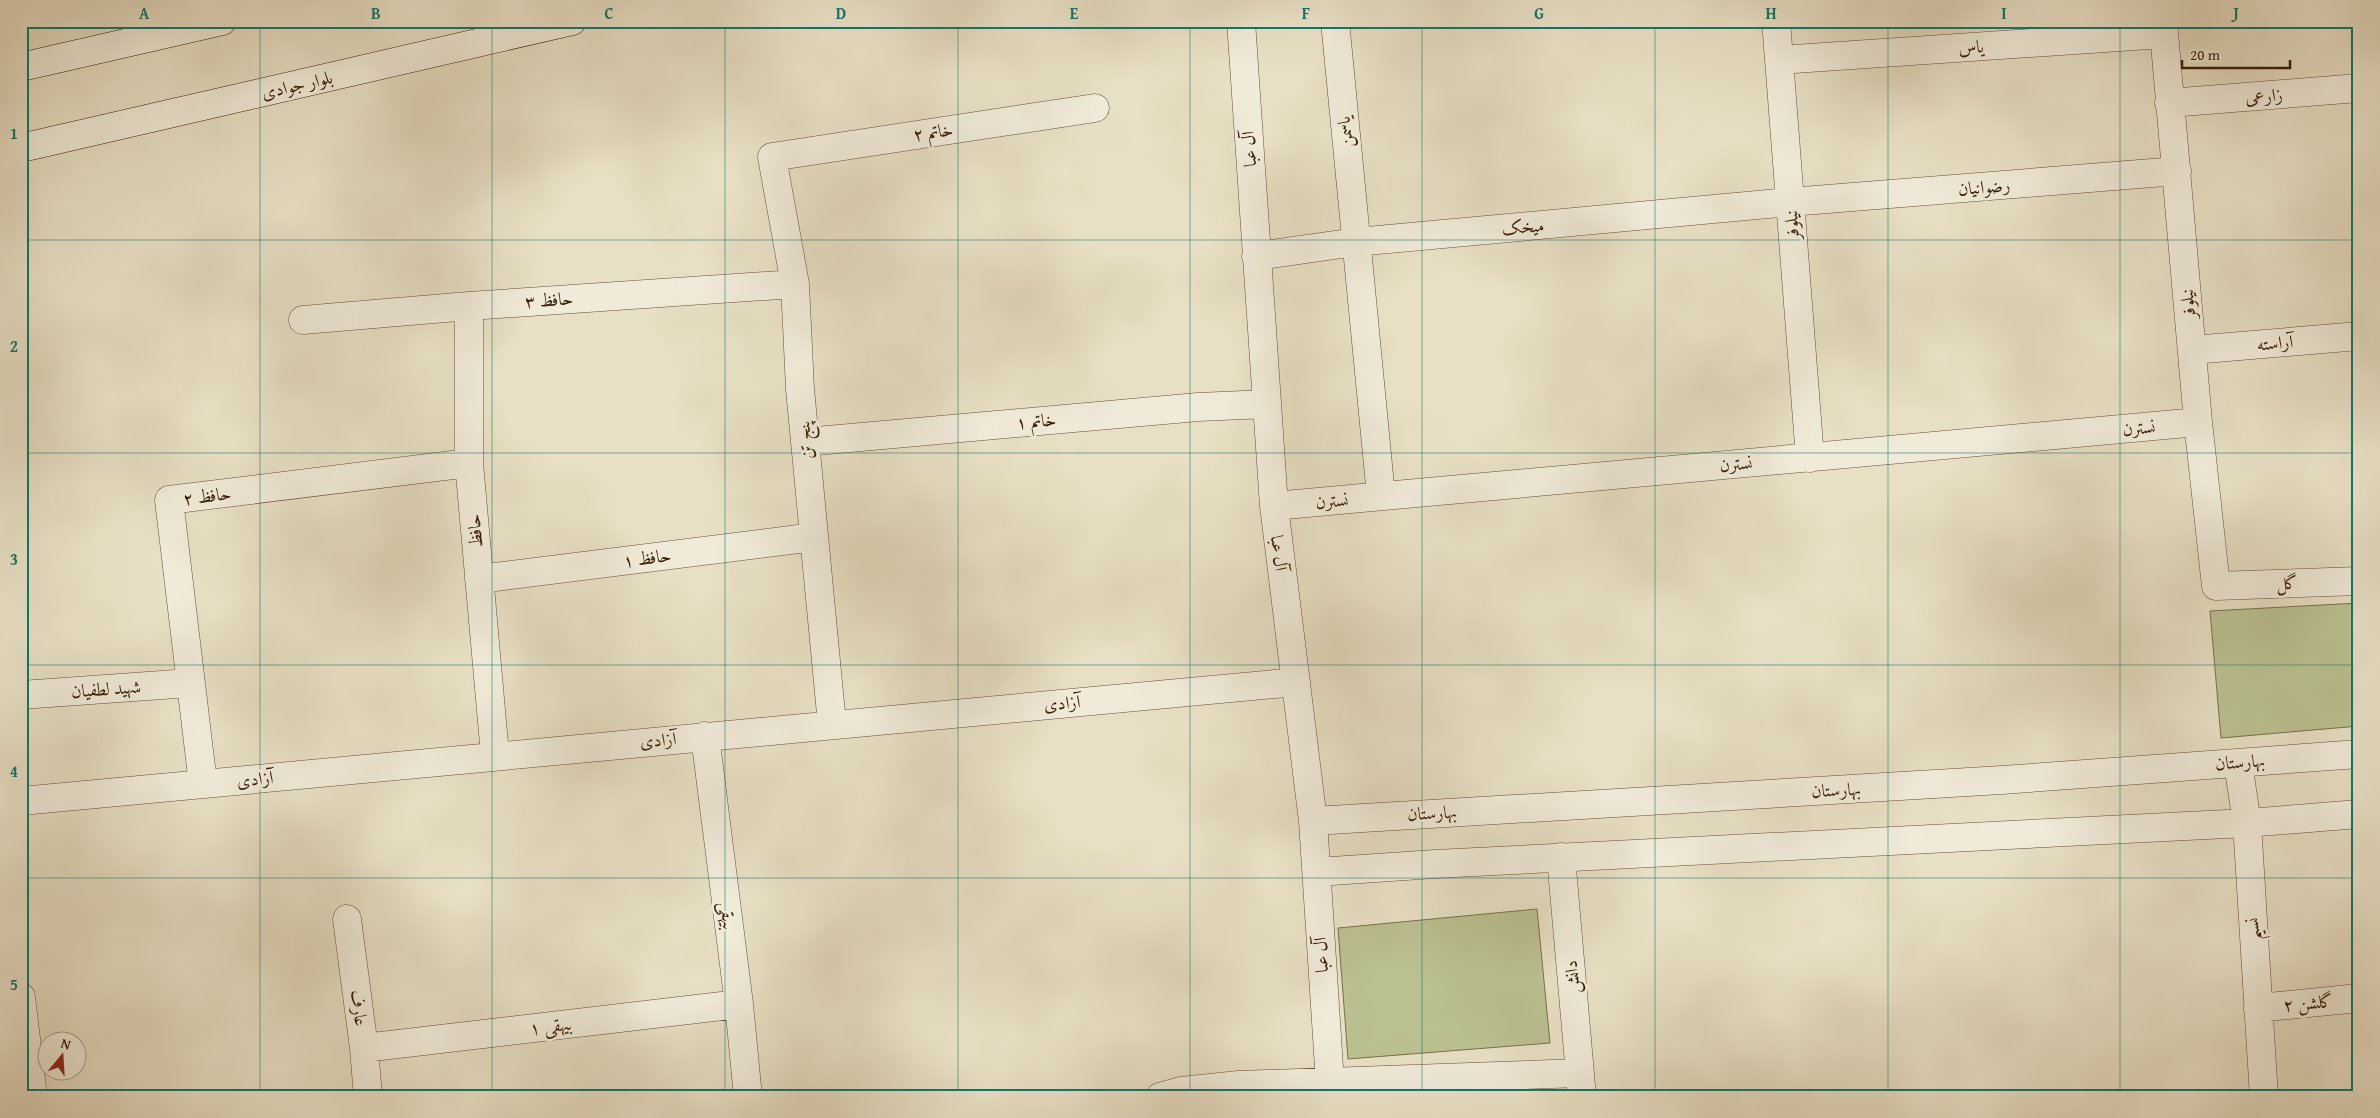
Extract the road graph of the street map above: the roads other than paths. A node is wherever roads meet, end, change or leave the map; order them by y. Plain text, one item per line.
1 (222, 21) edge
2 (572, 21) edge
3 (1241, 21) edge
4 (1334, 21) edge
5 (1776, 21) edge
6 (2163, 28) edge
7 (1779, 60) junction
8 (21, 67) edge
9 (2359, 88) edge
10 (2168, 103) junction
11 (1095, 108) dead end
12 (21, 148) edge
13 (772, 156) joint
14 (2177, 171) junction
15 (1790, 202) junction
16 (1356, 242) junction
17 (1256, 256) junction
18 (795, 284) junction
19 (470, 306) junction
20 (303, 320) dead end
21 (2359, 336) edge
22 (2192, 350) junction
23 (1267, 404) junction
24 (2198, 422) junction
25 (805, 442) junction
26 (1810, 458) junction
27 (469, 463) junction
28 (1381, 496) junction
29 (1274, 506) junction
30 (814, 537) junction
31 (479, 579) junction
32 (2359, 580) edge
33 (2216, 586) joint
34 (1296, 682) junction
35 (190, 683) junction
36 (21, 695) edge
37 (832, 724) junction
38 (705, 736) junction
39 (2359, 754) edge
40 (495, 755) junction
41 (2238, 763) junction
42 (203, 784) junction
43 (21, 801) edge
44 (2359, 814) edge
45 (1314, 821) junction
46 (2247, 823) junction
47 (1561, 858) junction
48 (1318, 872) junction
49 (347, 919) dead end
50 (21, 997) edge
51 (2359, 998) edge
52 (739, 1004) junction
53 (2258, 1008) junction
54 (364, 1048) junction
55 (25, 1066) edge
56 (1330, 1083) junction
57 (1581, 1085) edge
58 (33, 1097) edge
59 (368, 1097) edge
60 (748, 1097) edge
61 (1160, 1097) edge
62 (2264, 1097) edge

1 - 8 street
2 - 12 street, بلوار جوادی
3 - 17 street, آل عبا
4 - 16 street, یاسمن
5 - 7 street, نیلوفر
6 - 7 street, یاس
6 - 10 street, نیلوفر
7 - 15 street, نیلوفر
9 - 10 street, زارعی
10 - 14 street, نیلوفر
11 - 13 street, خاتم ۲
13 - 18 street, پنج تن
14 - 15 street, رضوانیان
14 - 22 street, نیلوفر
15 - 16 street, میخک
15 - 26 street, نیلوفر
16 - 17 street, میخک
16 - 28 street, یاسمن
17 - 23 street, آل عبا
18 - 19 street, حافظ ۳
18 - 25 street, پنج تن
19 - 20 street, حافظ ۳
19 - 27 street, حافظ
21 - 22 street, آراسته
22 - 24 street, نیلوفر
23 - 25 street, خاتم ۱
23 - 29 street, آل عبا
24 - 26 street, نسترن
24 - 33 street, نیلوفر
25 - 30 street, پنج تن
26 - 28 street, نسترن
27 - 31 street, حافظ
27 - 35 street, حافظ ۲
28 - 29 street, نسترن
29 - 34 street, آل عبا
30 - 31 street, حافظ ۱
30 - 37 street, پنج تن
31 - 40 street, حافظ
32 - 33 street, گل
34 - 37 street, آزادی
34 - 45 street, آل عبا
35 - 36 street, شهید لطفیان
35 - 42 street, حافظ ۲
37 - 38 street, آزادی
38 - 40 street, آزادی
38 - 52 street, بیهقی
39 - 41 street, بهارستان
40 - 42 street, آزادی
41 - 45 street, بهارستان
41 - 46 street, نسیم
42 - 43 street, آزادی
44 - 46 street
45 - 48 street, آل عبا
46 - 47 street
46 - 53 street, نسیم
47 - 48 street
47 - 57 street, دانش
48 - 56 street, آل عبا
49 - 54 street, عارف
50 - 55 street
51 - 53 street, گلشن ۲
52 - 54 street, بیهقی ۱
52 - 60 street, بیهقی
53 - 62 street, نسیم
54 - 59 street, عارف
55 - 58 street
56 - 57 street
56 - 61 street

